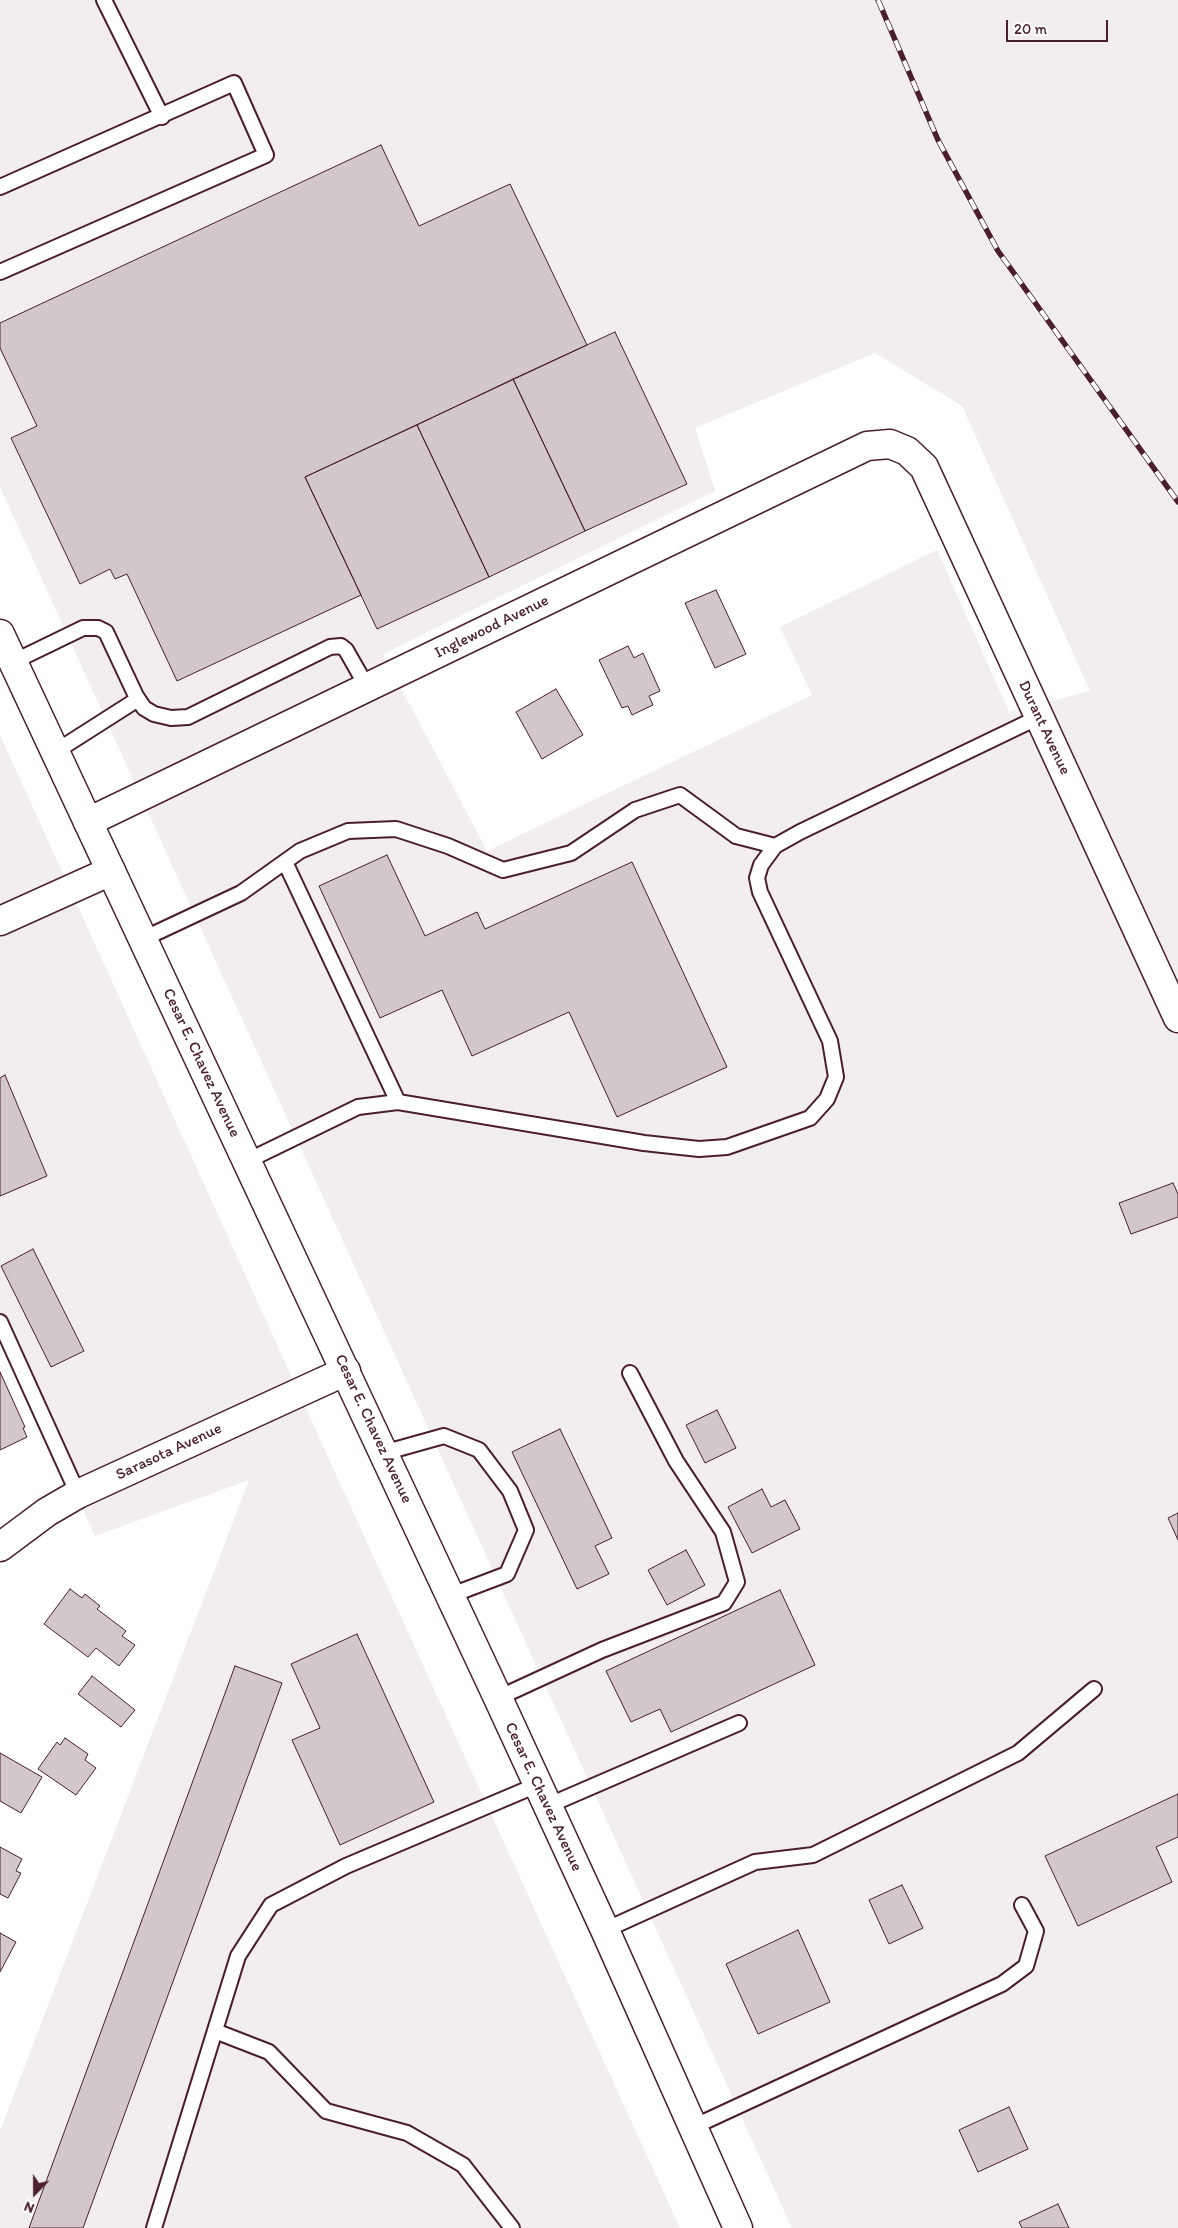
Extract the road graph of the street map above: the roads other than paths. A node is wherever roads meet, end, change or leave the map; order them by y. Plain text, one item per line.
1 (104, 0) edge
2 (162, 116) junction
3 (0, 187) edge
4 (0, 272) edge
5 (898, 446) joint
6 (0, 634) edge
7 (13, 662) junction
8 (367, 687) junction
9 (138, 699) junction
10 (1039, 717) junction
11 (55, 752) junction
12 (88, 822) junction
13 (775, 846) junction
14 (285, 862) junction
15 (111, 871) junction
16 (0, 921) edge
17 (143, 940) junction
18 (1178, 1018) edge
19 (398, 1102) junction
20 (247, 1161) junction
21 (0, 1322) edge
22 (346, 1371) junction
23 (630, 1374) dead end
24 (384, 1452) junction
25 (78, 1494) junction
26 (0, 1547) edge
27 (449, 1596) junction
28 (1094, 1689) dead end
29 (498, 1698) junction
30 (739, 1723) dead end
31 (542, 1795) junction
32 (1022, 1905) dead end
33 (605, 1930) junction
34 (215, 2031) junction
35 (693, 2127) junction
36 (154, 2228) edge
37 (512, 2228) edge
38 (738, 2228) edge

1 - 2 lane
2 - 3 lane
2 - 4 lane
5 - 8 street, Inglewood Avenue
5 - 10 street, Durant Avenue
6 - 7 street, Cesar E. Chavez Avenue
7 - 9 lane
7 - 11 street, Cesar E. Chavez Avenue
8 - 9 lane
8 - 12 street, Inglewood Avenue
9 - 11 lane
10 - 13 lane
10 - 18 street, Durant Avenue
11 - 12 street, Cesar E. Chavez Avenue
12 - 15 street, Cesar E. Chavez Avenue
13 - 14 lane
13 - 19 lane
14 - 17 lane
14 - 19 lane
15 - 16 street
15 - 17 street, Cesar E. Chavez Avenue
17 - 20 street, Cesar E. Chavez Avenue
19 - 20 lane
20 - 22 street, Cesar E. Chavez Avenue
21 - 25 lane
22 - 24 street, Cesar E. Chavez Avenue
22 - 25 street, Sarasota Avenue
23 - 29 lane
24 - 27 street, Cesar E. Chavez Avenue
24 - 27 lane
25 - 26 street, Sarasota Avenue
27 - 29 street, Cesar E. Chavez Avenue
28 - 33 lane
29 - 31 street, Cesar E. Chavez Avenue
30 - 31 lane
31 - 33 street, Cesar E. Chavez Avenue
31 - 34 lane
32 - 35 lane
33 - 35 street, Cesar E. Chavez Avenue
34 - 36 lane
34 - 37 lane
35 - 38 street, Cesar E. Chavez Avenue

